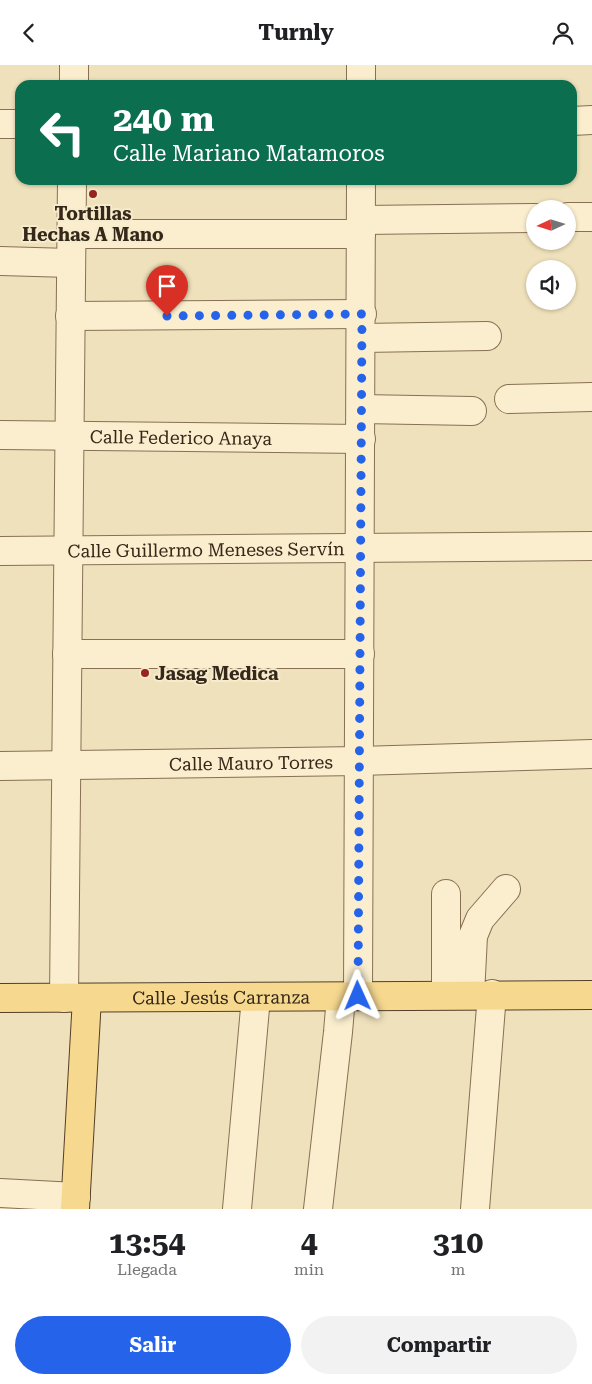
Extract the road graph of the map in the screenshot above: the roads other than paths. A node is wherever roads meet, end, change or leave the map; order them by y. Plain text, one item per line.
1 (74, 65) edge
2 (361, 65) edge
3 (74, 80) edge
4 (361, 80) edge
5 (592, 120) edge
6 (577, 121) edge
7 (0, 124) edge
8 (15, 124) edge
9 (72, 185) edge
10 (361, 185) edge
11 (576, 217) edge
12 (592, 217) edge
13 (526, 218) edge
14 (361, 227) junction
15 (70, 234) junction
16 (0, 261) edge
17 (70, 263) junction
18 (70, 316) junction
19 (362, 326) junction
20 (487, 336) dead end
21 (592, 397) edge
22 (509, 399) dead end
23 (361, 409) junction
24 (472, 411) dead end
25 (0, 435) edge
26 (70, 435) junction
27 (361, 439) junction
28 (592, 546) edge
29 (361, 549) junction
30 (0, 551) edge
31 (68, 551) junction
32 (360, 654) junction
33 (67, 655) junction
34 (592, 754) edge
35 (359, 761) junction
36 (0, 766) edge
37 (65, 766) junction
38 (506, 889) dead end
39 (446, 894) dead end
40 (469, 995) junction
41 (592, 995) edge
42 (349, 996) junction
43 (256, 997) junction
44 (0, 998) edge
45 (75, 998) junction
46 (0, 1193) edge
47 (76, 1203) edge
48 (237, 1209) edge
49 (318, 1209) edge
50 (474, 1209) edge

1 - 3 street
2 - 4 street
5 - 6 street
7 - 8 street
9 - 15 street
10 - 14 street
11 - 12 street
13 - 14 street
14 - 15 street
14 - 19 street
15 - 17 street
16 - 17 street
17 - 18 street
18 - 19 street
18 - 26 street
19 - 20 street
19 - 23 street
21 - 22 street
23 - 24 street
23 - 27 street
25 - 26 street, Calle Federico Anaya
26 - 27 street, Calle Federico Anaya
26 - 31 street
27 - 29 street
28 - 29 street, Calle Guillermo Meneses Servín
29 - 31 street, Calle Guillermo Meneses Servín
29 - 32 street
30 - 31 street, Calle Guillermo Meneses Servín
31 - 33 street
32 - 33 street
32 - 35 street
33 - 37 street
34 - 35 street, Calle Mauro Torres
35 - 37 street, Calle Mauro Torres
35 - 42 street
36 - 37 street, Calle Mauro Torres
37 - 45 street
38 - 40 street
39 - 40 street
40 - 41 main road, Calle Jesús Carranza
40 - 42 main road, Calle Jesús Carranza
40 - 50 street
42 - 43 main road, Calle Jesús Carranza
42 - 49 street
43 - 45 main road, Calle Jesús Carranza
43 - 48 street
44 - 45 main road, Calle Jesús Carranza
45 - 47 main road
46 - 47 street

